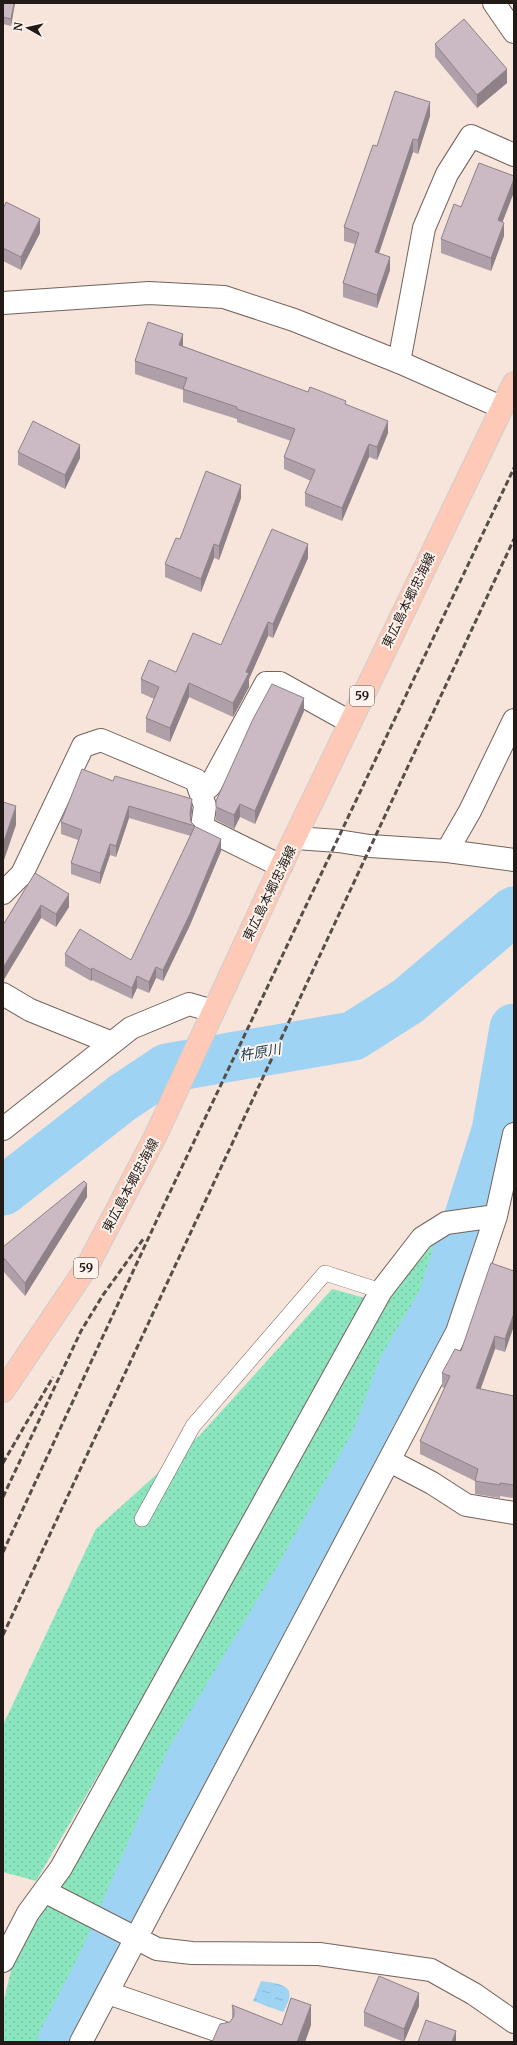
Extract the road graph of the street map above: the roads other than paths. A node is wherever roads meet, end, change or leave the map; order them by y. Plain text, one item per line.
1 (494, 3) edge
2 (514, 32) edge
3 (514, 155) edge
4 (3, 303) edge
5 (399, 362) junction
6 (514, 382) edge
7 (501, 407) junction
8 (514, 720) edge
9 (350, 722) junction
10 (201, 793) junction
11 (296, 838) junction
12 (447, 851) junction
13 (514, 860) edge
14 (281, 866) junction
15 (3, 893) edge
16 (3, 994) edge
17 (213, 1010) junction
18 (112, 1042) junction
19 (3, 1129) edge
20 (514, 1134) edge
21 (492, 1217) junction
22 (381, 1291) junction
23 (3, 1391) edge
24 (390, 1461) junction
25 (514, 1513) edge
26 (142, 1519) dead end
27 (44, 1891) junction
28 (130, 1936) junction
29 (3, 1961) edge
30 (108, 1993) junction
31 (514, 2022) edge
32 (222, 2032) edge
33 (82, 2042) edge

1 - 2 street
3 - 5 street
4 - 5 street
5 - 7 street
6 - 7 main road, 東広島本郷忠海線 / 59
7 - 9 main road, 東広島本郷忠海線 / 59
8 - 12 street
9 - 10 street
9 - 11 main road, 東広島本郷忠海線 / 59
10 - 14 street
10 - 15 street
11 - 12 street
11 - 14 main road, 東広島本郷忠海線 / 59
12 - 13 street
14 - 17 main road, 東広島本郷忠海線 / 59
16 - 18 street
17 - 18 street
17 - 23 main road, 東広島本郷忠海線 / 59
18 - 19 street
20 - 21 street
21 - 22 street
21 - 24 street
22 - 26 lane
22 - 27 street
24 - 25 street
24 - 28 street
27 - 28 street
27 - 29 street
28 - 30 street
28 - 31 street
30 - 32 street
30 - 33 street

